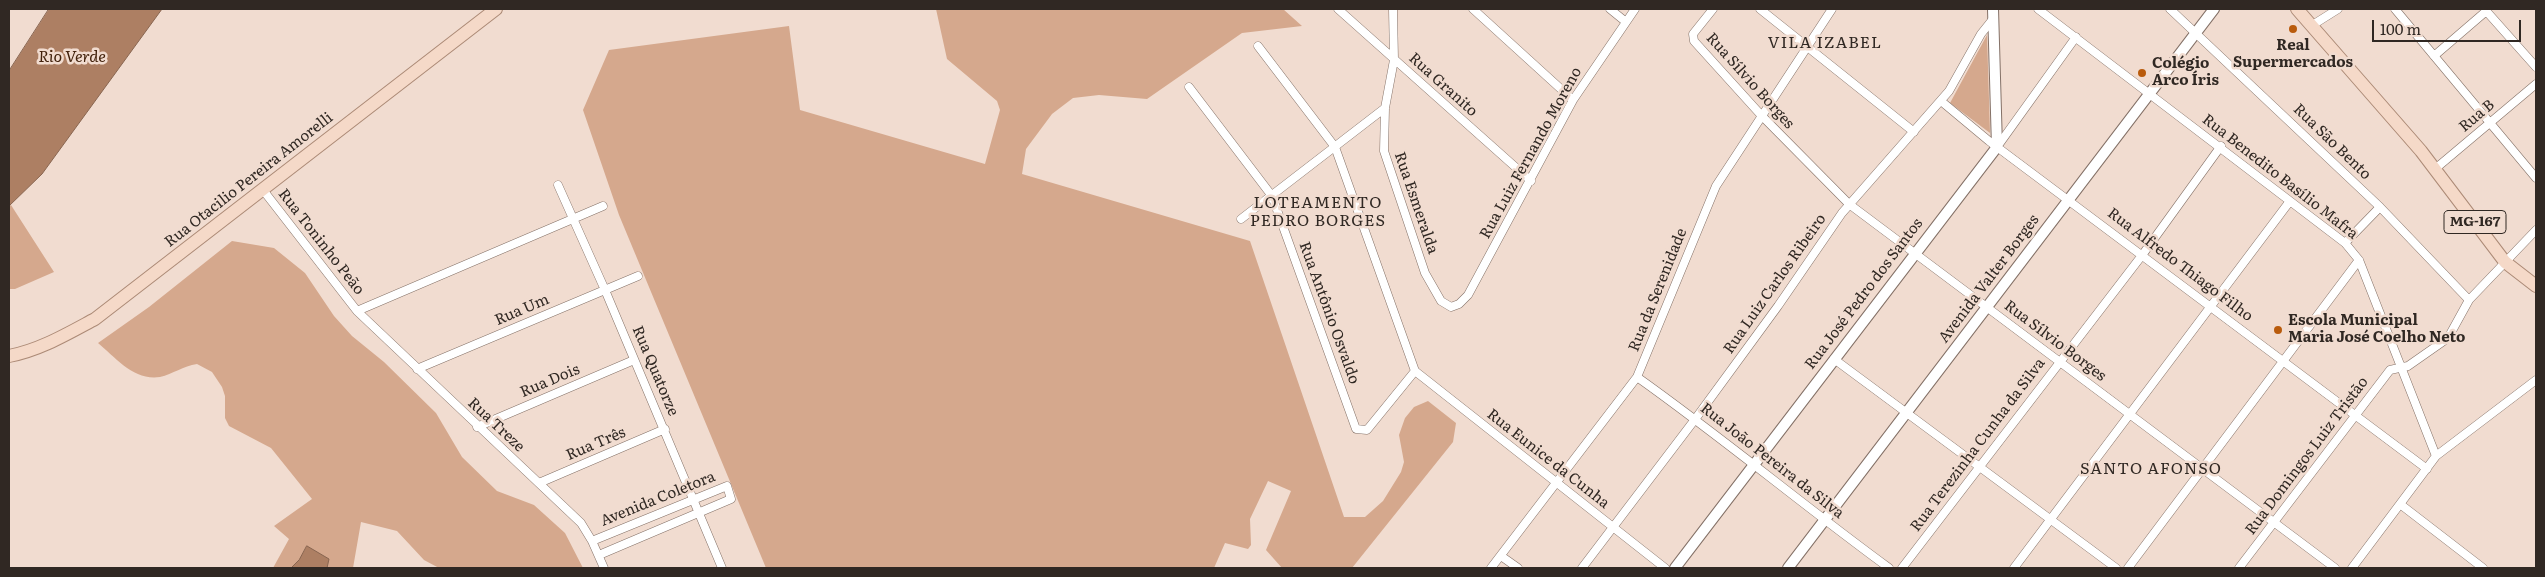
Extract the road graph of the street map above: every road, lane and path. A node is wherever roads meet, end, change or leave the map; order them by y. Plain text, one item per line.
1 (496, 9) edge
2 (1338, 9) edge
3 (1393, 9) edge
4 (1473, 9) edge
5 (1610, 9) edge
6 (1635, 9) edge
7 (1713, 9) edge
8 (1760, 9) edge
9 (1832, 9) edge
10 (2038, 9) edge
11 (2170, 9) edge
12 (2214, 9) edge
13 (2297, 9) edge
14 (2338, 9) edge
15 (2395, 9) edge
16 (1993, 14) edge
17 (1626, 22) junction
18 (2311, 26) junction
19 (2196, 32) junction
20 (2076, 37) junction
21 (1258, 46) dead end
22 (1806, 46) junction
23 (2434, 56) junction
24 (1394, 60) junction
25 (2536, 67) edge
26 (2536, 84) edge
27 (1189, 87) dead end
28 (2150, 94) junction
29 (1573, 100) junction
30 (1941, 101) junction
31 (1385, 108) junction
32 (1761, 114) junction
33 (2490, 124) junction
34 (1914, 132) junction
35 (1997, 146) junction
36 (2221, 146) junction
37 (1335, 147) junction
38 (2435, 169) junction
39 (2536, 178) edge
40 (1531, 181) junction
41 (558, 185) dead end
42 (263, 190) junction
43 (1272, 196) junction
44 (2070, 200) junction
45 (2290, 201) junction
46 (1849, 204) junction
47 (603, 206) dead end
48 (2380, 206) junction
49 (574, 219) junction
50 (1241, 219) dead end
51 (2536, 230) edge
52 (2345, 243) junction
53 (1915, 252) junction
54 (2143, 254) junction
55 (2360, 260) junction
56 (2505, 262) junction
57 (638, 276) dead end
58 (2536, 286) edge
59 (605, 290) junction
60 (2469, 300) junction
61 (2212, 306) junction
62 (1450, 307) joint
63 (1986, 307) junction
64 (357, 311) junction
65 (9, 356) edge
66 (1834, 359) junction
67 (634, 360) junction
68 (2059, 361) junction
69 (2284, 361) junction
70 (2400, 367) junction
71 (417, 369) junction
72 (1415, 371) junction
73 (1637, 377) junction
74 (2536, 380) edge
75 (1907, 413) junction
76 (2130, 414) junction
77 (2354, 417) junction
78 (1696, 418) junction
79 (477, 427) junction
80 (665, 429) junction
81 (2436, 456) junction
82 (1753, 464) junction
83 (1979, 466) junction
84 (2202, 469) junction
85 (2426, 469) junction
86 (1555, 482) junction
87 (539, 483) junction
88 (694, 498) junction
89 (2400, 504) junction
90 (699, 513) junction
91 (1824, 521) junction
92 (2050, 521) junction
93 (2272, 523) junction
94 (1614, 527) junction
95 (592, 541) junction
96 (599, 555) junction
97 (1501, 556) junction
98 (604, 568) edge
99 (722, 568) edge
100 (1491, 568) edge
101 (1518, 568) edge
102 (1582, 568) edge
103 (1665, 568) edge
104 (1675, 568) edge
105 (1788, 568) edge
106 (1889, 568) edge
107 (1902, 568) edge
108 (2014, 568) edge
109 (2116, 568) edge
110 (2128, 568) edge
111 (2239, 568) edge
112 (2336, 568) edge
113 (2352, 568) edge
114 (2482, 568) edge

1 - 42 main road, Rua Otacilio Pereira Amorelli
2 - 24 street, Rua Granito
3 - 24 street, Rua Esmeralda
4 - 29 street
5 - 17 street
6 - 17 street, Rua Luiz Fernando Moreno
7 - 32 street, Rua Sílvio Borges
8 - 22 street
9 - 22 street, Rua da Serenidade
10 - 20 street, Rua Benedito Basílio Mafra
11 - 19 street, Rua São Bento
12 - 19 street, Avenida Valter Borges
13 - 18 main road, MG-167
14 - 18 street
15 - 23 street
16 - 30 street, Rua Luiz Carlos Ribeiro
16 - 35 street
17 - 29 street, Rua Luiz Fernando Moreno
18 - 38 main road, MG-167
19 - 28 street, Avenida Valter Borges
19 - 48 street, Rua São Bento
20 - 28 street, Rua Benedito Basílio Mafra
20 - 35 street, Rua José Pedro dos Santos
21 - 37 street
22 - 32 street, Rua da Serenidade
22 - 34 street
23 - 25 street
23 - 33 street
24 - 31 street, Rua Esmeralda
24 - 40 street, Rua Granito
26 - 33 street, Rua B
27 - 43 street, Rua Antônio Osvaldo
28 - 36 street, Rua Benedito Basílio Mafra
28 - 44 street, Avenida Valter Borges
29 - 40 street, Rua Luiz Fernando Moreno
30 - 34 street, Rua Luiz Carlos Ribeiro
30 - 35 street, Rua Alfredo Thiago Filho
31 - 37 street
31 - 62 street, Rua Esmeralda
32 - 46 street, Rua Sílvio Borges
32 - 73 street, Rua da Serenidade
33 - 38 street, Rua B
33 - 39 street
34 - 46 street, Rua Luiz Carlos Ribeiro
35 - 44 street, Rua Alfredo Thiago Filho
35 - 53 street, Rua José Pedro dos Santos
36 - 45 street, Rua Benedito Basílio Mafra
36 - 54 street, Rua Terezinha Cunha da Silva
37 - 43 street
37 - 72 street
38 - 56 main road, MG-167
40 - 62 street, Rua Luiz Fernando Moreno
41 - 49 street, Rua Quatorze
42 - 64 street, Rua Toninho Peão
42 - 65 main road, Rua Otacilio Pereira Amorelli
43 - 50 street
43 - 72 street, Rua Antônio Osvaldo
44 - 54 street, Rua Alfredo Thiago Filho
44 - 63 street, Avenida Valter Borges
45 - 52 street, Rua Benedito Basílio Mafra
45 - 61 street
46 - 53 street, Rua Sílvio Borges
46 - 78 street, Rua Luiz Carlos Ribeiro
47 - 49 street
48 - 52 street
48 - 60 street, Rua São Bento
49 - 59 street, Rua Quatorze
49 - 64 street
51 - 56 street, Rua Domingos Luiz Tristão
52 - 55 street, Rua Benedito Basílio Mafra
53 - 63 street, Rua Sílvio Borges
53 - 66 street, Rua José Pedro dos Santos
54 - 61 street, Rua Alfredo Thiago Filho
54 - 68 street, Rua Terezinha Cunha da Silva
55 - 69 street
55 - 70 street, Rua Benedito Basílio Mafra
56 - 58 main road, MG-167
56 - 60 street, Rua Domingos Luiz Tristão
57 - 59 street, Rua Um
59 - 67 street, Rua Quatorze
59 - 71 street, Rua Um
60 - 70 street, Rua Domingos Luiz Tristão
61 - 69 street, Rua Alfredo Thiago Filho
61 - 76 street
63 - 68 street, Rua Sílvio Borges
63 - 75 street, Avenida Valter Borges
64 - 71 street, Rua Treze
66 - 75 street
66 - 82 street, Rua José Pedro dos Santos
67 - 79 street, Rua Dois
67 - 80 street, Rua Quatorze
68 - 76 street, Rua Sílvio Borges
68 - 83 street, Rua Terezinha Cunha da Silva
69 - 77 street, Rua Alfredo Thiago Filho
69 - 84 street
70 - 77 street, Rua Domingos Luiz Tristão
70 - 81 street, Rua Benedito Basílio Mafra
71 - 79 street, Rua Treze
72 - 86 street, Rua Eunice da Cunha
73 - 78 street, Rua João Pereira da Silva
73 - 86 street, Rua da Serenidade
74 - 81 street
75 - 83 street
75 - 91 street, Avenida Valter Borges
76 - 84 street, Rua Sílvio Borges
76 - 92 street
77 - 85 street, Rua Alfredo Thiago Filho
77 - 93 street, Rua Domingos Luiz Tristão
78 - 82 street, Rua João Pereira da Silva
78 - 94 street, Rua Luiz Carlos Ribeiro
79 - 87 street, Rua Treze
80 - 87 street, Rua Três
80 - 88 street, Rua Quatorze
81 - 85 street
82 - 91 street, Rua João Pereira da Silva
82 - 104 street, Rua José Pedro dos Santos
83 - 92 street
83 - 107 street, Rua Terezinha Cunha da Silva
84 - 93 street, Rua Sílvio Borges
84 - 110 street
85 - 89 street
86 - 94 street, Rua Eunice da Cunha
86 - 97 street, Rua da Serenidade
87 - 95 street, Rua Treze
88 - 90 street, Rua Quatorze
88 - 90 street, Avenida Coletora
88 - 95 street, Avenida Coletora
89 - 113 street
89 - 114 street
90 - 96 street, Avenida Coletora
90 - 99 street, Rua Quatorze
91 - 105 street, Avenida Valter Borges
91 - 106 street, Rua João Pereira da Silva
92 - 108 street
92 - 109 street
93 - 111 street, Rua Domingos Luiz Tristão
93 - 112 street, Rua Sílvio Borges
94 - 102 street, Rua Luiz Carlos Ribeiro
94 - 103 street, Rua Eunice da Cunha
95 - 96 street, Rua Treze
96 - 98 street, Rua Treze
97 - 100 street, Rua da Serenidade
97 - 101 street

